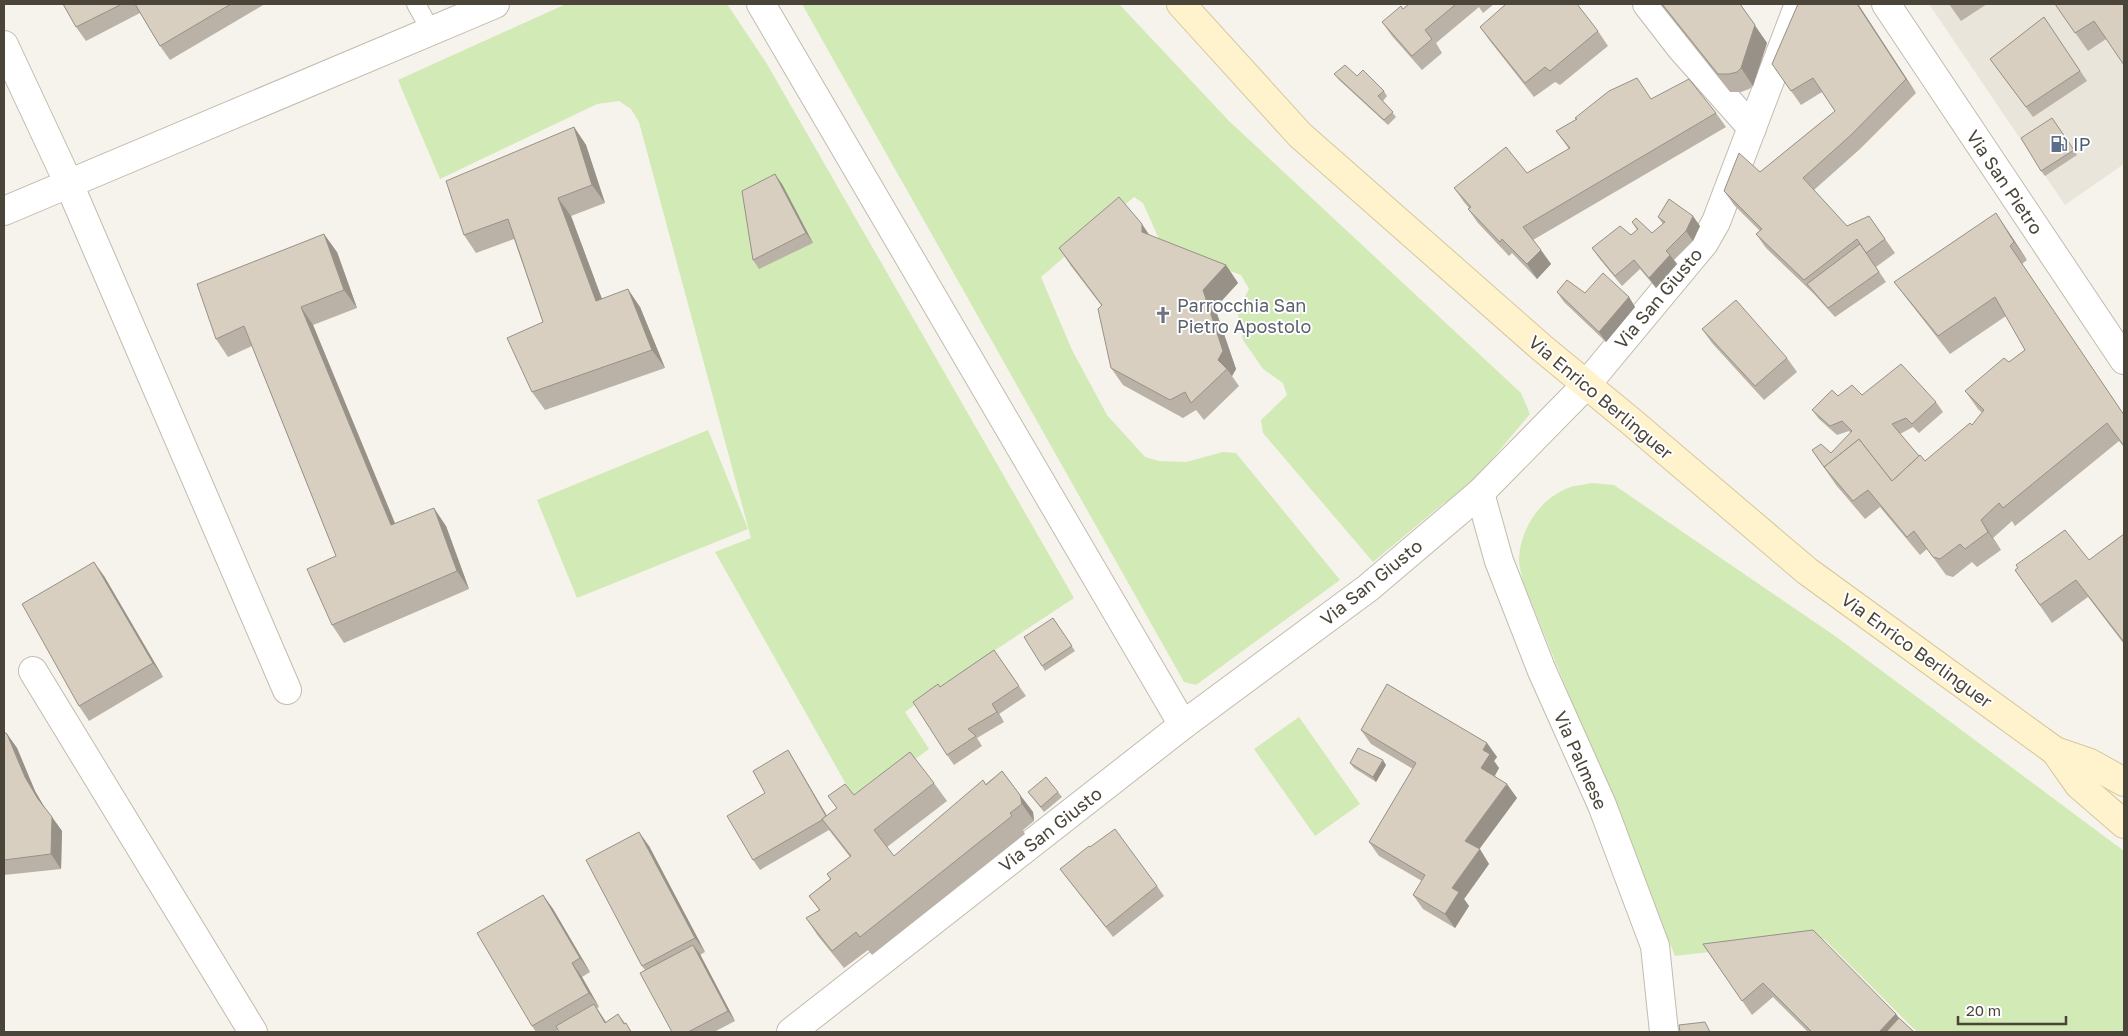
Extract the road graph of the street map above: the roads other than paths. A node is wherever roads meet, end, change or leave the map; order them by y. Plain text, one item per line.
1 (416, 4) edge
2 (495, 4) edge
3 (761, 4) edge
4 (1181, 4) edge
5 (1647, 4) edge
6 (1799, 4) edge
7 (1886, 4) edge
8 (431, 31) junction
9 (4, 45) edge
10 (1752, 128) junction
11 (70, 184) junction
12 (4, 211) edge
13 (2124, 360) edge
14 (1586, 385) junction
15 (1480, 493) junction
16 (33, 671) dead end
17 (287, 690) dead end
18 (1183, 725) junction
19 (2055, 751) junction
20 (2124, 782) edge
21 (2124, 824) edge
22 (253, 1032) edge
23 (791, 1032) edge
24 (1664, 1032) edge

1 - 8 lane
2 - 8 street
3 - 18 street
4 - 14 main road, Via Enrico Berlinguer
5 - 10 street
6 - 10 street, Via San Giusto
7 - 13 street, Via San Pietro
8 - 11 street
9 - 11 street
10 - 14 street, Via San Giusto
11 - 12 street
11 - 17 street
14 - 15 street, Via San Giusto
14 - 19 main road, Via Enrico Berlinguer
15 - 18 street, Via San Giusto
15 - 24 street, Via Palmese
16 - 22 street
18 - 23 street, Via San Giusto
19 - 20 main road, Via Enrico Berlinguer
19 - 21 main road, Via Enrico Berlinguer

